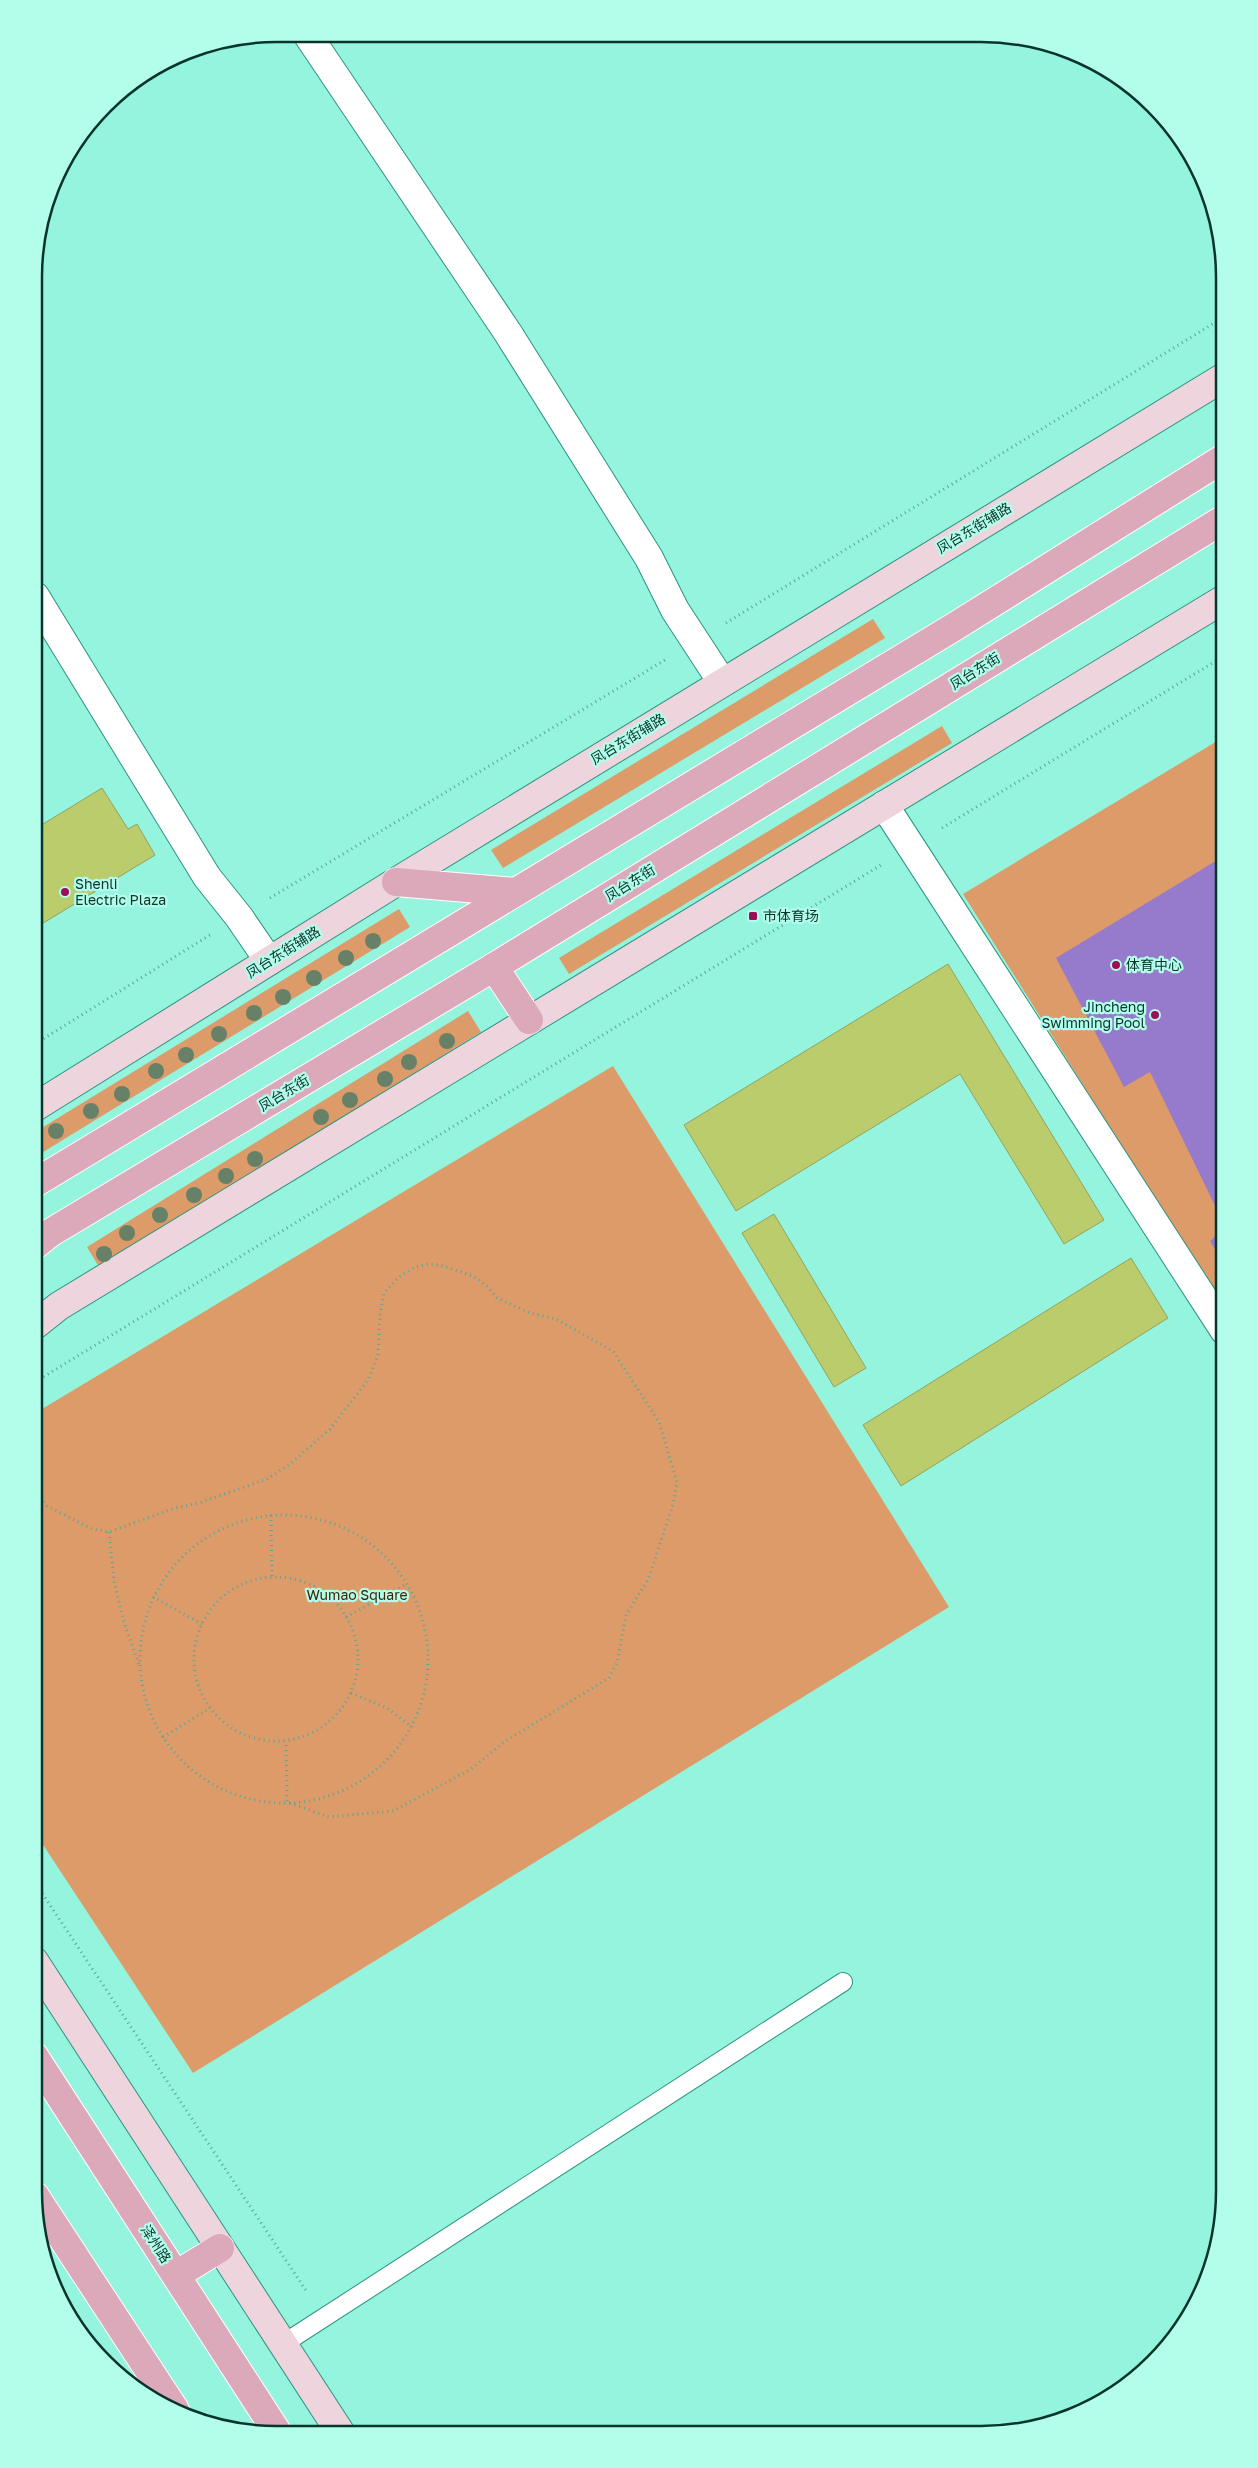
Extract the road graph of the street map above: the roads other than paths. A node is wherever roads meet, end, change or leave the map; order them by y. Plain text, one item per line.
1 (312, 42) edge
2 (1216, 382) edge
3 (1216, 463) edge
4 (1216, 524) edge
5 (1216, 604) edge
6 (42, 608) edge
7 (722, 682) junction
8 (884, 805) junction
9 (396, 882) junction
10 (515, 892) junction
11 (268, 961) junction
12 (494, 967) junction
13 (528, 1020) junction
14 (42, 1103) edge
15 (42, 1179) edge
16 (42, 1240) edge
17 (1216, 1318) edge
18 (42, 1319) edge
19 (42, 1973) edge
20 (843, 1982) dead end
21 (42, 2068) edge
22 (43, 2209) edge
23 (220, 2248) junction
24 (176, 2275) junction
25 (283, 2344) junction
26 (167, 2398) edge
27 (273, 2426) edge
28 (336, 2426) edge

1 - 7 street
2 - 7 main road, 凤台东街辅路
3 - 10 main road
4 - 12 main road, 凤台东街
5 - 8 main road
6 - 11 street
7 - 9 main road, 凤台东街辅路
8 - 13 main road
8 - 17 street
9 - 10 main road
9 - 11 main road, 凤台东街辅路
10 - 15 main road
11 - 14 main road, 凤台东街辅路
12 - 13 main road
12 - 16 main road, 凤台东街
13 - 18 main road
19 - 23 main road
20 - 25 lane
21 - 24 main road, 泽州路
22 - 26 main road
23 - 24 main road
23 - 25 main road
24 - 27 main road, 泽州路
25 - 28 main road

